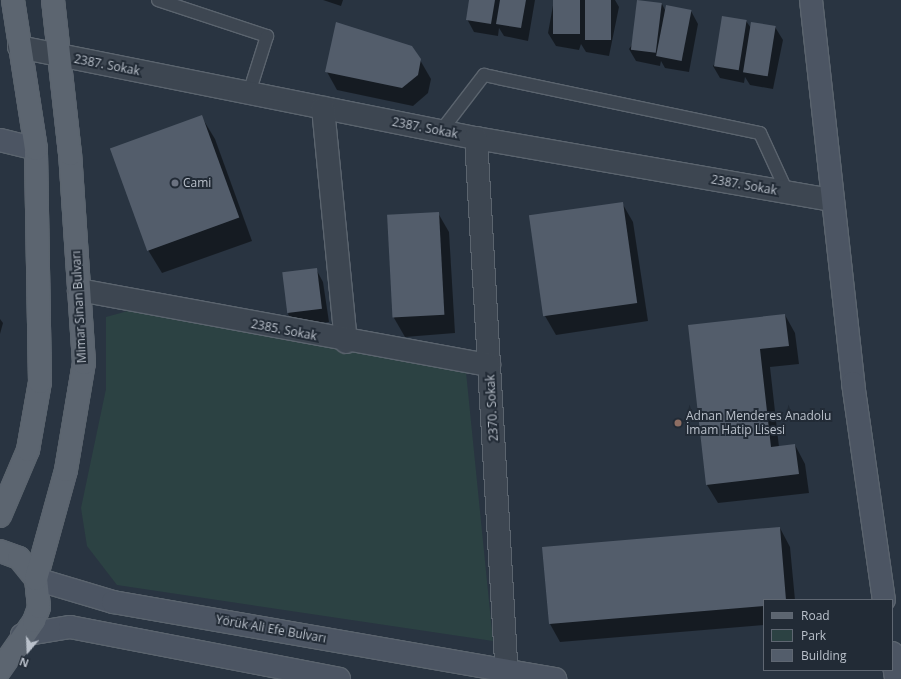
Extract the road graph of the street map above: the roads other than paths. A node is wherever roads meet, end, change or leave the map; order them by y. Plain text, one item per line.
1 (13, 0) edge
2 (53, 0) edge
3 (158, 0) edge
4 (811, 0) edge
5 (19, 47) junction
6 (62, 56) junction
7 (249, 93) junction
8 (323, 108) junction
9 (442, 131) junction
10 (476, 138) junction
11 (0, 140) edge
12 (36, 149) junction
13 (787, 192) junction
14 (833, 200) junction
15 (79, 290) junction
16 (346, 342) junction
17 (489, 365) junction
18 (0, 516) edge
19 (0, 551) edge
20 (36, 579) junction
21 (884, 599) edge
22 (22, 635) junction
23 (0, 645) edge
24 (893, 660) edge
25 (0, 670) edge
26 (507, 674) edge
27 (339, 679) edge
28 (555, 679) edge
29 (896, 679) edge

1 - 5 main road
2 - 6 main road, Mimar Sinan Bulvarı
3 - 7 lane
4 - 14 street
5 - 6 street, 2387. Sokak
5 - 12 main road
6 - 7 street, 2387. Sokak
6 - 15 main road, Mimar Sinan Bulvarı
7 - 8 street, 2387. Sokak
8 - 9 street, 2387. Sokak
8 - 16 street
9 - 10 street, 2387. Sokak
9 - 13 lane
10 - 13 street, 2387. Sokak
10 - 17 street, 2370. Sokak
11 - 12 street
12 - 18 main road
13 - 14 street, 2387. Sokak
14 - 21 street
15 - 16 street, 2385. Sokak
15 - 20 main road, Mimar Sinan Bulvarı
16 - 17 street, 2385. Sokak
17 - 26 street, 2370. Sokak
19 - 20 main road
20 - 22 main road, Mimar Sinan Bulvarı
20 - 26 street, Yörük Ali Efe Bulvarı
22 - 23 main road
22 - 25 main road, Mimar Sinan Bulvarı
22 - 27 street
24 - 29 street
26 - 28 street, Yörük Ali Efe Bulvarı

